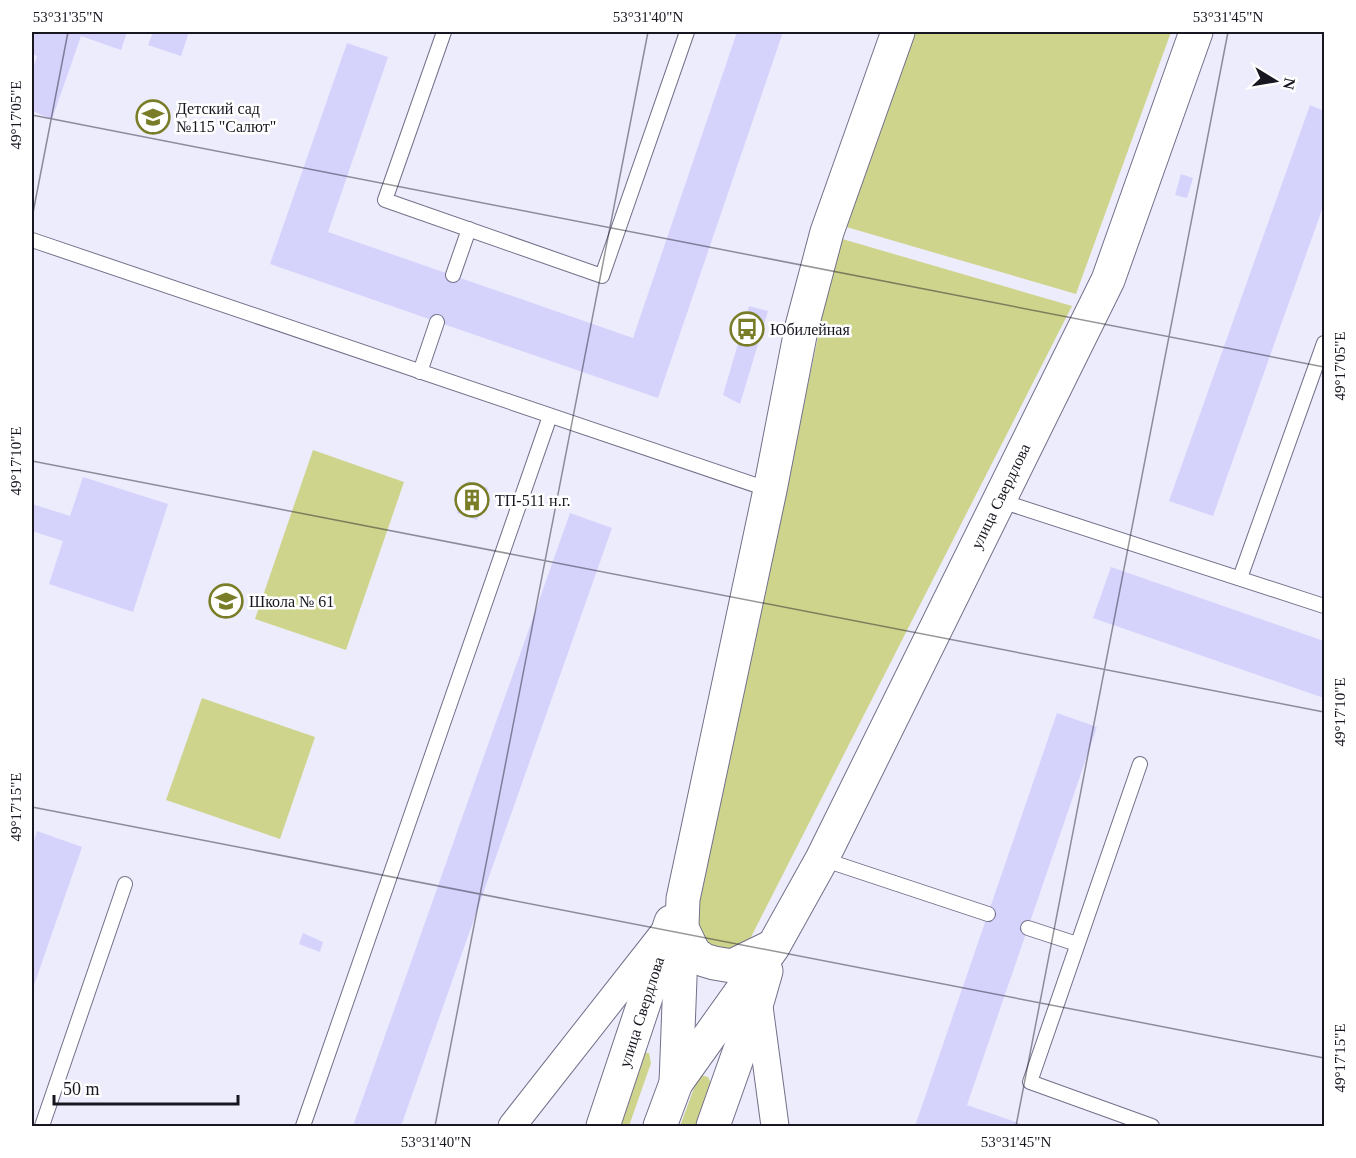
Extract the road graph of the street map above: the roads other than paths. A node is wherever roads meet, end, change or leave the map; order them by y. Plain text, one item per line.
1 (444, 32) edge
2 (687, 32) edge
3 (898, 32) edge
4 (1196, 32) edge
5 (469, 229) junction
6 (32, 240) edge
7 (453, 275) dead end
8 (437, 322) dead end
9 (1324, 343) edge
10 (420, 372) junction
11 (550, 416) junction
12 (770, 490) junction
13 (998, 500) junction
14 (1240, 578) junction
15 (1324, 606) edge
16 (1140, 764) dead end
17 (822, 859) junction
18 (125, 884) dead end
19 (988, 914) dead end
20 (678, 916) junction
21 (1028, 928) dead end
22 (1077, 944) junction
23 (773, 946) junction
24 (758, 999) junction
25 (676, 1083) junction
26 (42, 1126) edge
27 (303, 1126) edge
28 (512, 1126) edge
29 (603, 1126) edge
30 (660, 1126) edge
31 (713, 1126) edge
32 (775, 1126) edge
33 (1152, 1126) edge

1 - 5 lane
2 - 5 lane
3 - 12 main road, улица Свердлова
4 - 13 main road, улица Свердлова
5 - 7 lane
6 - 10 lane
8 - 10 lane
9 - 14 lane
10 - 11 lane
11 - 12 lane
11 - 27 lane
12 - 20 main road, улица Свердлова
13 - 14 lane
13 - 17 main road, улица Свердлова
14 - 15 lane
16 - 22 lane
17 - 19 lane
17 - 23 main road, улица Свердлова
18 - 26 lane
20 - 23 main road
20 - 25 main road, улица Свердлова
20 - 28 street
20 - 29 main road, улица Свердлова
21 - 22 lane
22 - 33 lane
23 - 24 main road, улица Свердлова
23 - 25 main road, улица Свердлова
24 - 31 main road, улица Свердлова
24 - 32 street
25 - 30 main road, улица Свердлова

